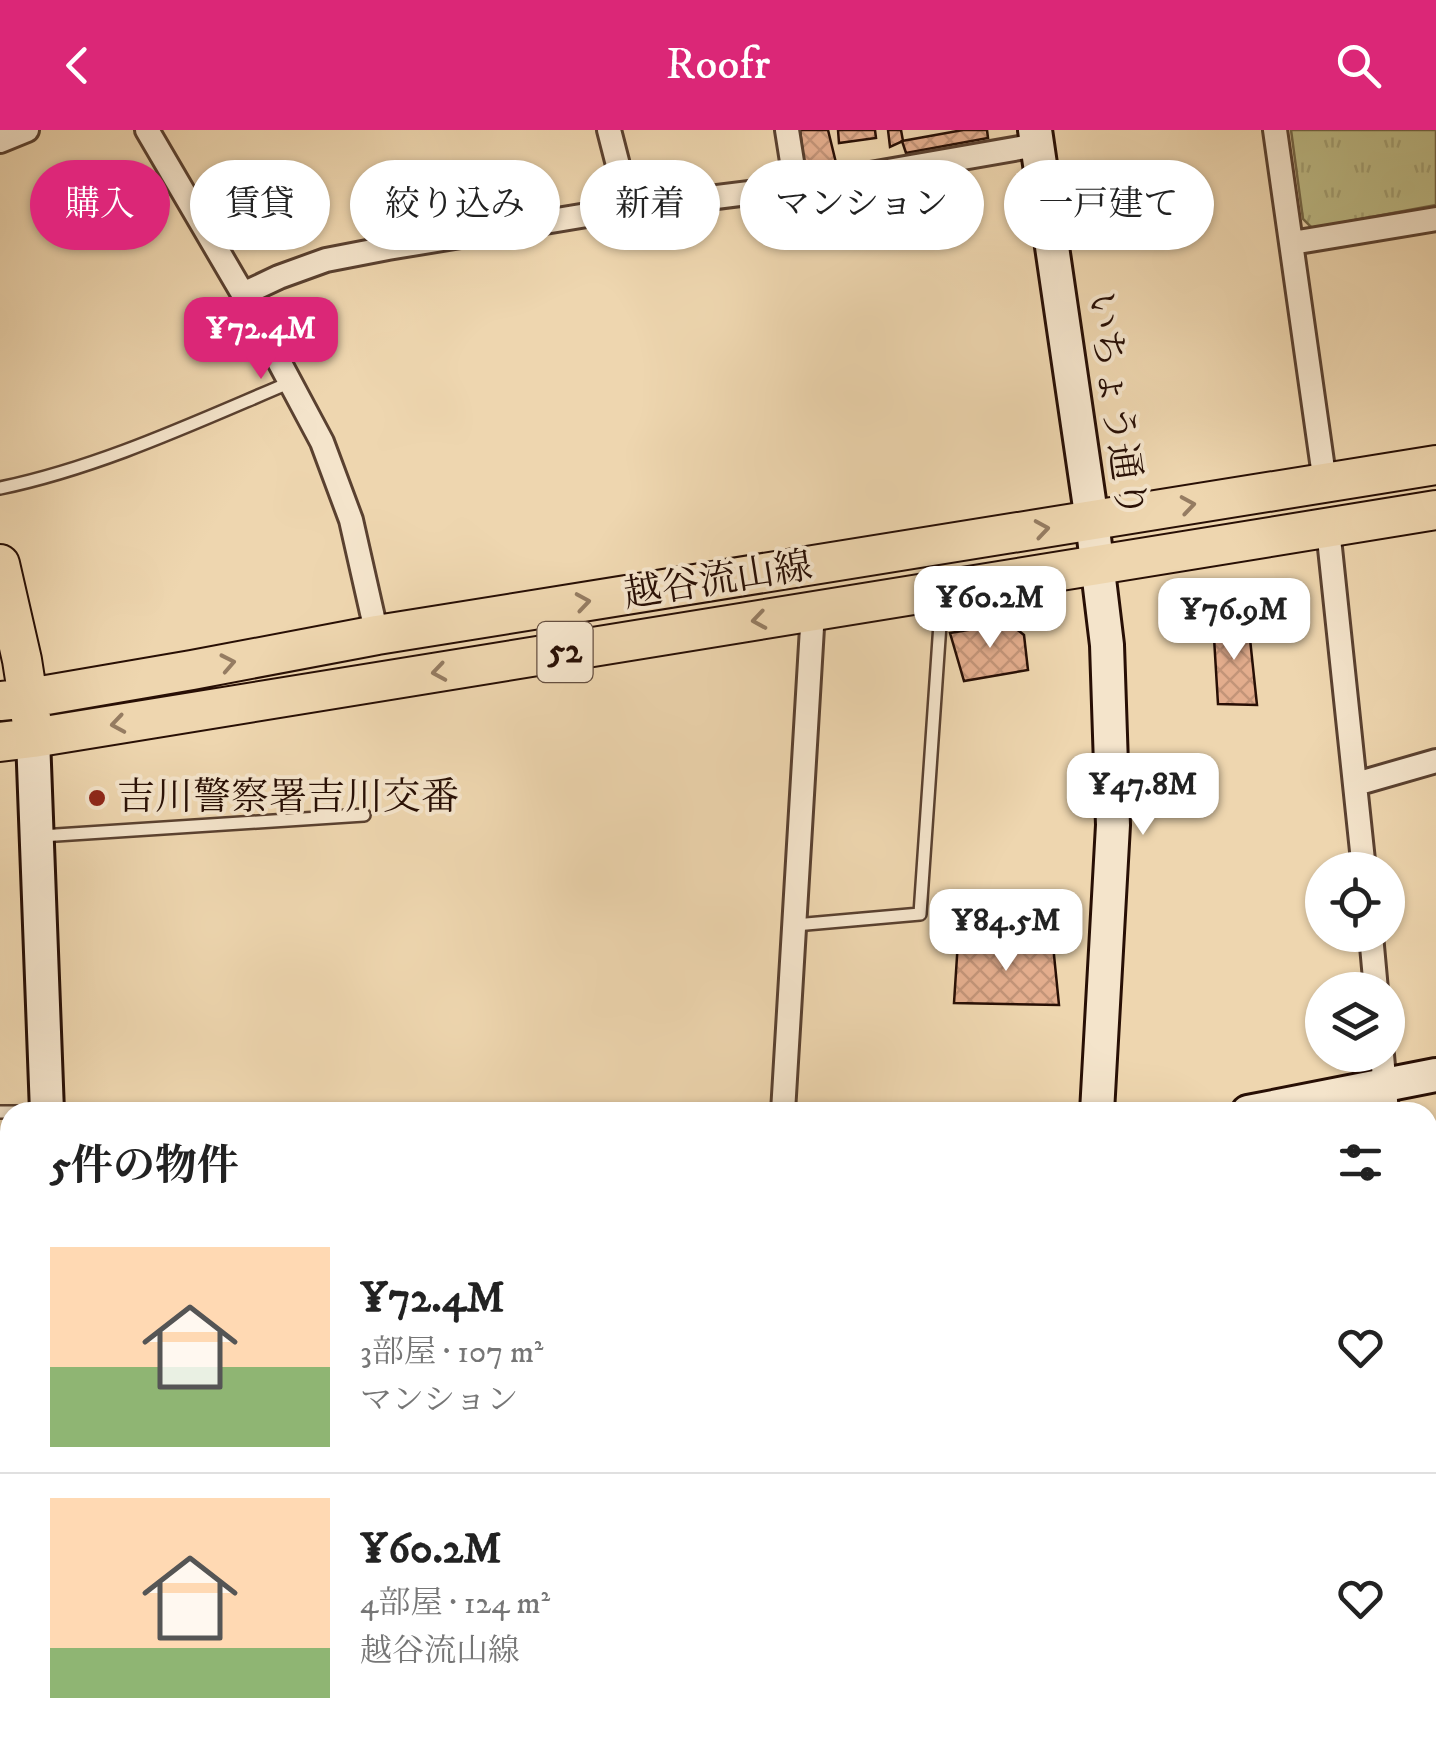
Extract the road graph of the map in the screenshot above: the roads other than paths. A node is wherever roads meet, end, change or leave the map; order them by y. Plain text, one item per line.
1 (27, 130) edge
2 (147, 130) edge
3 (609, 130) edge
4 (787, 130) edge
5 (1276, 130) edge
6 (1036, 137) edge
7 (0, 141) edge
8 (617, 160) edge
9 (792, 160) edge
10 (928, 160) edge
11 (580, 216) edge
12 (1436, 219) edge
13 (1292, 243) junction
14 (243, 294) junction
15 (291, 382) junction
16 (1436, 465) edge
17 (1324, 483) junction
18 (0, 488) edge
19 (1436, 510) edge
20 (1092, 521) junction
21 (1328, 529) junction
22 (0, 564) edge
23 (1098, 565) junction
24 (942, 590) junction
25 (813, 611) junction
26 (376, 636) junction
27 (14, 700) edge
28 (17, 740) edge
29 (1436, 761) edge
30 (1356, 784) junction
31 (364, 815) dead end
32 (37, 836) junction
33 (1362, 852) edge
34 (795, 925) junction
35 (1436, 1076) edge
36 (1385, 1084) edge
37 (48, 1102) edge
38 (784, 1102) edge
39 (1098, 1102) edge
40 (1297, 1102) edge

1 - 7 street
2 - 14 street
3 - 8 street
4 - 9 street
5 - 13 street
6 - 10 street
6 - 20 street, いちょう通り
11 - 14 street
12 - 13 street
13 - 17 street
14 - 15 street
15 - 18 lane
15 - 26 street
16 - 17 main road, 越谷流山線 / 52
20 -> 17 main road, 越谷流山線 / 52
19 - 21 main road, 越谷流山線 / 52
20 - 23 street, いちょう通り
26 -> 20 main road, 越谷流山線 / 52
21 - 23 main road, 越谷流山線 / 52
21 - 30 street
22 - 27 main road
23 - 24 main road, 越谷流山線 / 52
23 - 39 street, いちょう通り
24 - 25 main road, 越谷流山線 / 52
24 - 34 lane
25 -> 28 main road, 越谷流山線 / 52
25 - 34 street
27 -> 26 main road, 越谷流山線 / 52
27 - 28 main road
28 - 32 street
29 - 30 street
30 - 33 street
31 - 32 lane
32 - 37 street
34 - 38 street
35 - 36 street
36 - 40 street

